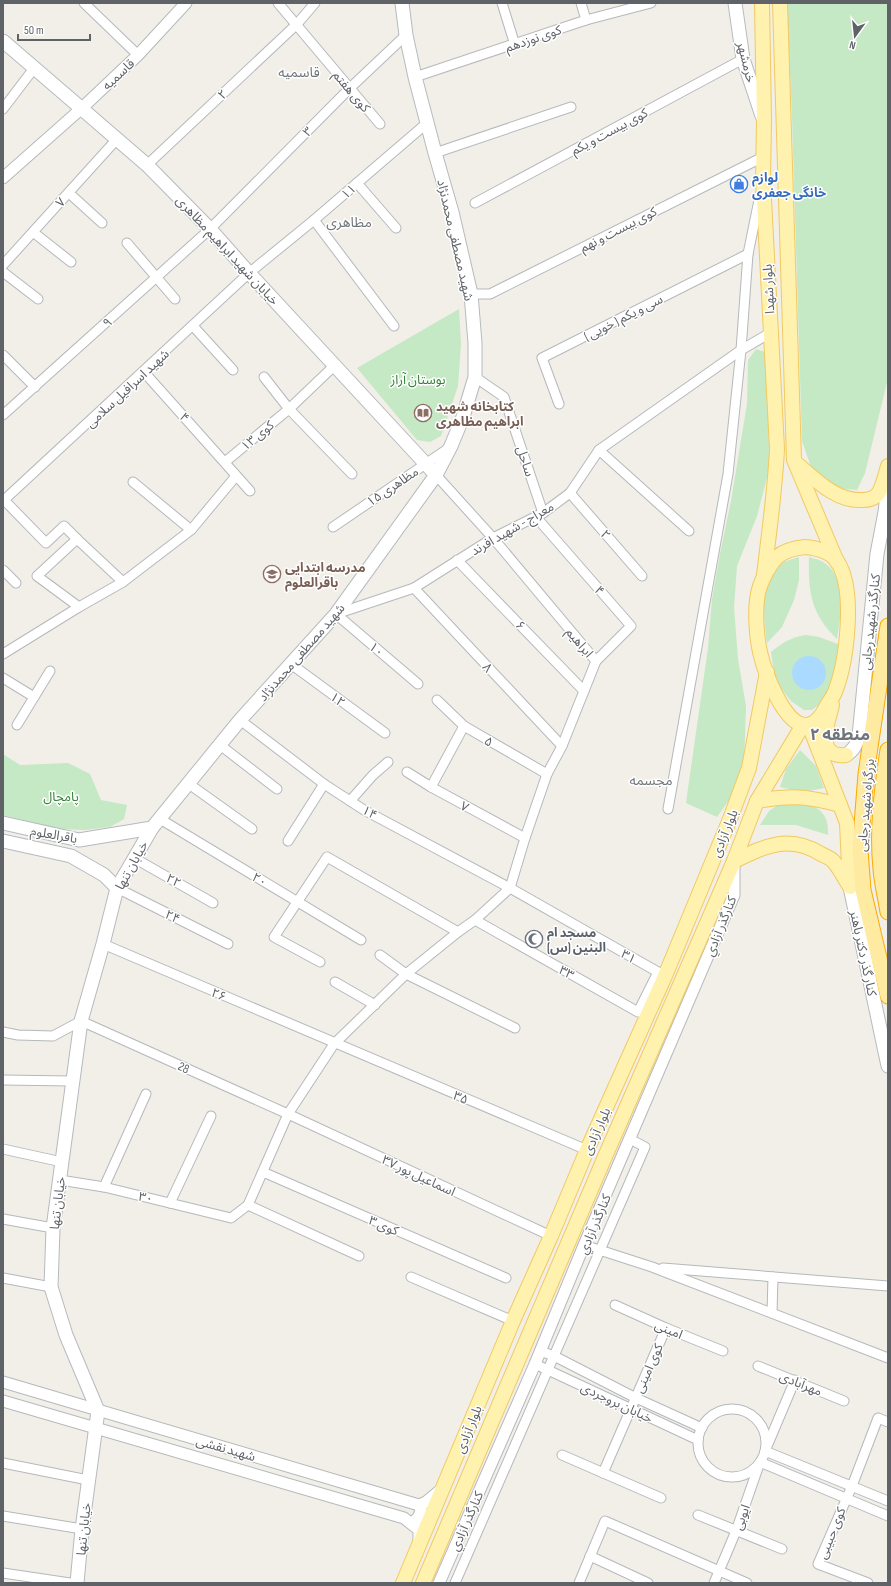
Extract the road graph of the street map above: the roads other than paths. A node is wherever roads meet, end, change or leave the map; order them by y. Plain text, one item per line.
1 (84, 3) edge
2 (185, 3) edge
3 (278, 3) edge
4 (315, 3) edge
5 (402, 3) edge
6 (502, 3) edge
7 (581, 3) edge
8 (651, 3) edge
9 (735, 3) edge
10 (761, 3) edge
11 (780, 3) edge
12 (586, 20) junction
13 (297, 24) junction
14 (406, 35) junction
15 (3, 41) edge
16 (515, 44) junction
17 (138, 55) junction
18 (743, 59) junction
19 (35, 68) junction
20 (415, 77) junction
21 (350, 88) junction
22 (571, 107) dead end
23 (82, 108) junction
24 (3, 109) edge
25 (764, 120) junction
26 (427, 122) junction
27 (380, 124) dead end
28 (117, 140) junction
29 (434, 153) junction
30 (763, 157) junction
31 (147, 165) junction
32 (3, 178) edge
33 (763, 180) junction
34 (357, 183) junction
35 (69, 193) junction
36 (475, 203) dead end
37 (314, 220) junction
38 (102, 223) dead end
39 (396, 228) dead end
40 (210, 229) junction
41 (33, 232) junction
42 (127, 243) dead end
43 (748, 254) junction
44 (71, 262) dead end
45 (3, 265) edge
46 (3, 272) edge
47 (249, 273) junction
48 (156, 277) junction
49 (471, 294) junction
50 (38, 299) dead end
51 (175, 299) dead end
52 (193, 326) junction
53 (394, 326) dead end
54 (770, 333) junction
55 (741, 350) junction
56 (3, 355) edge
57 (335, 364) junction
58 (233, 370) dead end
59 (144, 372) junction
60 (475, 377) junction
61 (264, 378) dead end
62 (35, 387) junction
63 (559, 404) dead end
64 (289, 409) junction
65 (3, 415) edge
66 (452, 446) junction
67 (599, 450) junction
68 (794, 460) junction
69 (225, 462) junction
70 (425, 464) junction
71 (888, 466) edge
72 (352, 474) dead end
73 (436, 475) junction
74 (236, 476) junction
75 (133, 482) dead end
76 (888, 486) edge
77 (250, 491) dead end
78 (570, 493) junction
79 (4, 500) edge
80 (540, 515) junction
81 (333, 527) dead end
82 (191, 530) junction
83 (689, 530) dead end
84 (493, 538) junction
85 (77, 539) junction
86 (457, 560) junction
87 (837, 562) junction
88 (3, 570) edge
89 (764, 575) junction
90 (642, 576) dead end
91 (123, 582) junction
92 (16, 583) dead end
93 (414, 588) junction
94 (79, 607) junction
95 (336, 614) junction
96 (888, 626) edge
97 (3, 654) edge
98 (596, 660) junction
99 (291, 664) junction
100 (50, 671) dead end
101 (767, 672) junction
102 (3, 678) edge
103 (418, 684) dead end
104 (584, 691) junction
105 (835, 693) junction
106 (34, 697) junction
107 (437, 700) dead end
108 (240, 720) junction
109 (17, 725) dead end
110 (806, 725) junction
111 (464, 726) junction
112 (385, 733) dead end
113 (220, 746) junction
114 (562, 746) junction
115 (888, 750) edge
116 (846, 755) joint
117 (388, 762) dead end
118 (407, 772) dead end
119 (547, 774) junction
120 (189, 784) junction
121 (324, 784) junction
122 (431, 787) junction
123 (277, 789) dead end
124 (350, 801) junction
125 (757, 801) junction
126 (840, 805) junction
127 (668, 809) dead end
128 (3, 823) edge
129 (156, 824) junction
130 (252, 829) dead end
131 (884, 835) edge
132 (525, 838) junction
133 (3, 841) edge
134 (288, 841) dead end
135 (134, 858) junction
136 (734, 861) junction
137 (117, 888) junction
138 (510, 888) junction
139 (857, 888) junction
140 (298, 902) junction
141 (213, 903) dead end
142 (888, 912) edge
143 (475, 920) junction
144 (458, 932) junction
145 (361, 940) dead end
146 (103, 944) junction
147 (228, 944) dead end
148 (380, 955) dead end
149 (320, 962) dead end
150 (406, 974) junction
151 (661, 974) junction
152 (335, 982) dead end
153 (888, 996) edge
154 (375, 1005) junction
155 (81, 1021) junction
156 (515, 1028) dead end
157 (3, 1032) edge
158 (334, 1044) junction
159 (888, 1066) edge
160 (3, 1080) edge
161 (72, 1081) junction
162 (146, 1094) dead end
163 (288, 1114) junction
164 (211, 1116) dead end
165 (630, 1139) junction
166 (3, 1149) edge
167 (587, 1150) junction
168 (62, 1162) junction
169 (263, 1172) junction
170 (60, 1180) junction
171 (104, 1187) junction
172 (170, 1203) junction
173 (248, 1205) junction
174 (3, 1219) edge
175 (53, 1228) junction
176 (551, 1236) junction
177 (584, 1245) junction
178 (599, 1251) junction
179 (359, 1256) dead end
180 (652, 1267) junction
181 (773, 1276) junction
182 (411, 1277) dead end
183 (3, 1278) edge
184 (506, 1278) dead end
185 (888, 1286) edge
186 (51, 1287) junction
187 (616, 1305) dead end
188 (772, 1313) junction
189 (513, 1321) junction
190 (666, 1328) junction
191 (526, 1344) junction
192 (540, 1351) junction
193 (723, 1352) dead end
194 (554, 1356) junction
195 (520, 1358) junction
196 (888, 1358) edge
197 (535, 1364) junction
198 (758, 1366) dead end
199 (548, 1370) junction
200 (795, 1380) junction
201 (3, 1382) edge
202 (636, 1398) junction
203 (3, 1401) edge
204 (844, 1401) dead end
205 (631, 1408) junction
206 (98, 1411) junction
207 (888, 1422) edge
208 (96, 1428) junction
209 (702, 1428) junction
210 (698, 1440) junction
211 (765, 1451) junction
212 (562, 1455) dead end
213 (760, 1462) junction
214 (3, 1463) edge
215 (603, 1473) junction
216 (88, 1480) junction
217 (852, 1486) junction
218 (444, 1487) junction
219 (846, 1497) junction
220 (661, 1498) dead end
221 (888, 1501) edge
222 (419, 1505) junction
223 (698, 1515) dead end
224 (3, 1516) edge
225 (888, 1516) edge
226 (411, 1523) junction
227 (82, 1529) junction
228 (736, 1531) junction
229 (418, 1548) junction
230 (782, 1549) dead end
231 (590, 1556) junction
232 (719, 1571) junction
233 (3, 1573) edge
234 (70, 1583) edge
235 (77, 1583) edge
236 (403, 1583) edge
237 (423, 1583) edge
238 (439, 1583) edge
239 (455, 1583) edge
240 (579, 1583) edge
241 (648, 1583) edge
242 (714, 1583) edge
243 (747, 1583) edge
244 (868, 1583) edge

1 - 17 street
2 - 17 street, قاسمیه
3 - 13 street, کوی هفتم
4 - 13 street, ۲
5 - 14 main road, شهید مصطفی محمدنژاد
6 - 16 street
7 - 12 street
8 - 12 street, کوی نوزدهم
9 - 18 main road, خرمشهر
10 - 11 main road
10 - 25 main road, بلوار شهدا
11 - 68 main road, بلوار شهدا
12 - 16 street, کوی نوزدهم
13 - 21 street, کوی هفتم
13 - 31 street, ۲
14 - 20 main road, شهید مصطفی محمدنژاد
14 - 21 street, ۳
15 - 19 main road, خیابان شهید ابراهیم مظاهری
16 - 20 street, کوی نوزدهم
17 - 23 street, قاسمیه
18 - 25 main road, خرمشهر
18 - 36 street, کوی بیست و یکم
19 - 23 main road, خیابان شهید ابراهیم مظاهری
19 - 24 street
20 - 26 main road, شهید مصطفی محمدنژاد
21 - 27 street, کوی هفتم
21 - 40 street, ۳
22 - 29 street
23 - 28 main road, خیابان شهید ابراهیم مظاهری
23 - 32 street, قاسمیه
25 - 30 main road, بلوار شهدا
26 - 29 main road, شهید مصطفی محمدنژاد
26 - 34 street, ۱۱
28 - 31 main road, خیابان شهید ابراهیم مظاهری
28 - 35 street, ۷
29 - 49 main road, شهید مصطفی محمدنژاد
30 - 33 main road, بلوار شهدا
30 - 49 street, کوی بیست و نهم
31 - 40 main road, خیابان شهید ابراهیم مظاهری
33 - 43 street
33 - 54 main road, بلوار شهدا
34 - 37 street, ۱۱
34 - 39 street
35 - 38 street
35 - 41 street, ۷
37 - 47 street, ۱۱
37 - 53 street
40 - 47 main road, خیابان شهید ابراهیم مظاهری
40 - 48 street, ۹
41 - 44 street
41 - 45 street, ۷
42 - 48 street
43 - 55 street
43 - 63 street, سی و یکم ( خویی )
46 - 50 street
47 - 52 street, شهید اسرافیل سلامی
47 - 57 main road, خیابان شهید ابراهیم مظاهری
48 - 51 street
48 - 62 street, ۹
49 - 60 main road, شهید مصطفی محمدنژاد
52 - 58 street
52 - 59 street, شهید اسرافیل سلامی
54 - 55 street, معراج - شهید افرند
54 - 89 main road, بلوار شهدا
55 - 67 street, معراج - شهید افرند
55 - 127 street
56 - 62 street
57 - 64 street, کوی ۱۳
57 - 70 main road, خیابان شهید ابراهیم مظاهری
59 - 69 street, ۴
59 - 79 street, شهید اسرافیل سلامی
60 - 66 main road, شهید مصطفی محمدنژاد
60 - 80 street, ساحل
61 - 64 street
62 - 65 street, ۹
64 - 69 street, کوی ۱۳
64 - 72 street
66 - 70 street, ۱۵ مظاهری
66 - 73 main road, شهید مصطفی محمدنژاد
67 - 78 street, معراج - شهید افرند
67 - 83 street
68 - 71 main road
68 - 87 main road, بلوار شهدا
69 - 74 street, ۴
70 - 73 main road, خیابان شهید ابراهیم مظاهری
70 - 81 street, ۱۵ مظاهری
73 - 84 street, ابراهیم
73 - 95 main road, شهید مصطفی محمدنژاد
74 - 77 street, ۴
74 - 82 street
75 - 82 street
76 - 116 main road, کنارگذر شهید رجایی
78 - 80 street, معراج - شهید افرند
78 - 90 street, ۲
79 - 85 street
80 - 84 street, معراج - شهید افرند
80 - 98 street, ۴
82 - 91 street
84 - 86 street, معراج - شهید افرند
84 - 98 street, ابراهیم
85 - 91 street
85 - 94 street
86 - 93 street, معراج - شهید افرند
86 - 104 street, ۶
87 - 89 main road
87 - 105 main road, بلوار شهدا
88 - 92 street
89 - 101 main road
91 - 94 street
93 - 95 street, معراج - شهید افرند
93 - 114 street, ۸
94 - 97 street
95 - 99 main road, شهید مصطفی محمدنژاد
95 - 103 street, ۱۰
96 - 139 highway, بزرگراه شهید رجایی
98 - 104 street, ابراهیم
99 - 108 main road, شهید مصطفی محمدنژاد
99 - 112 street, ۱۲
100 - 106 street
101 - 110 main road
101 - 151 main road, بلوار آزادی
102 - 106 street
104 - 114 street, ابراهیم
105 - 110 main road, بلوار آزادی
105 - 116 main road
106 - 109 street
107 - 111 street, ۵
108 - 113 main road, شهید مصطفی محمدنژاد
108 - 121 street, ۱۴
110 - 125 main road, بلوار آزادی
110 - 126 main road
111 - 119 street, ۵
111 - 122 street
113 - 120 main road, شهید مصطفی محمدنژاد
113 - 123 street
114 - 119 street, ابراهیم
115 - 131 highway, بزرگراه شهید رجایی
117 - 124 street
118 - 122 street, ۷
119 - 132 street, ابراهیم
120 - 129 main road, شهید مصطفی محمدنژاد
120 - 130 street
121 - 124 street, ۱۴
121 - 134 street
122 - 132 street, ۷
124 - 138 street, ۱۴
125 - 126 main road
125 - 136 main road, بلوار آزادی
126 - 139 main road
128 - 129 main road, باقرالعلوم
129 - 135 main road, خیابان تنها
129 - 140 street, ۲۰
131 - 142 highway, بزرگراه شهید رجایی
132 - 138 street, ابراهیم
133 - 137 main road, باقرالعلوم
135 - 137 main road, خیابان تنها
135 - 141 street, ۲۲
136 - 139 main road
136 - 165 street, کنارگذر آزادي
136 - 191 main road, بلوار آزادی
137 - 146 main road, خیابان تنها
137 - 147 street, ۲۴
138 - 143 street
138 - 151 street, ۳۱
139 - 153 highway, بزرگراه شهید رجایی
139 - 159 main road, کنار گذر دکتر باهنر
140 - 144 street
140 - 145 street, ۲۰
140 - 149 street
143 - 144 street
143 - 151 street, ۳۳
144 - 150 street
146 - 155 main road, خیابان تنها
146 - 158 street, ۲۶
148 - 150 street
150 - 154 street
150 - 156 street
151 - 167 main road, بلوار آزادی
152 - 154 street
154 - 158 street
155 - 157 street
155 - 161 main road, خیابان تنها
155 - 163 street, 28
158 - 163 street
158 - 167 street, ۳۵
160 - 161 street
161 - 168 main road, خیابان تنها
162 - 171 street
163 - 169 street
163 - 176 street, اسماعیل پور ۳۷
164 - 172 street
165 - 177 street, کنارگذر آزادي
165 - 178 street
166 - 168 street
167 - 176 main road, بلوار آزادی
168 - 170 main road, خیابان تنها
169 - 173 street
169 - 184 street, کوی ۳
170 - 171 street, ۳۰
170 - 175 main road, خیابان تنها
171 - 172 street, ۳۰
172 - 173 street, ۳۰
173 - 179 street
174 - 175 street
175 - 186 main road, خیابان تنها
176 - 189 main road, بلوار آزادی
177 - 178 street
177 - 192 street, کنارگذر آزادي
178 - 180 street
178 - 194 street
180 - 181 street
180 - 188 street
181 - 185 street
181 - 188 street
182 - 189 street
183 - 186 street
186 - 206 main road, خیابان تنها
187 - 190 street, امینی
188 - 196 street
189 - 218 main road, بلوار آزادی
190 - 193 street, امینی
190 - 202 street, کوی امینی
191 - 192 street
191 - 195 main road, بلوار آزادی
192 - 194 street, خیابان بروجردی
192 - 197 street, کنارگذر آزادي
194 - 199 street
194 - 202 street, خیابان بروجردی
195 - 197 street
195 - 237 main road, بلوار آزادی
197 - 199 street, خیابان بروجردی
197 - 238 street, کنارگذر آزادي
198 - 200 street, مهرآبادی
199 - 205 street, خیابان بروجردی
199 - 239 street
200 - 204 street, مهرآبادی
200 - 211 street
201 - 206 street, شهید نقشی
202 - 205 street, کوی امینی
202 - 209 street, خیابان بروجردی
203 - 208 street, شهید نقشی
205 - 210 street, خیابان بروجردی
205 - 215 street, کوی امینی
206 - 208 main road, خیابان تنها
206 - 222 street, شهید نقشی
207 - 217 street
208 - 216 main road, خیابان تنها
208 - 226 street, شهید نقشی
209 - 210 street
209 - 211 street
210 - 213 street
211 - 213 street
211 - 217 street
212 - 215 street
213 - 219 street
213 - 228 street, ایوبی
214 - 216 street
215 - 220 street
216 - 227 main road, خیابان تنها
217 - 219 street
217 - 221 street
218 - 222 street
218 - 229 main road, بلوار آزادی
219 - 225 street
219 - 244 street, کوی حبیبی
222 - 226 street
223 - 228 street
224 - 227 street
226 - 229 street
227 - 235 main road, خیابان تنها
228 - 230 street
228 - 232 street, ایوبی
229 - 236 main road, بلوار آزادی
231 - 232 street
231 - 240 street
231 - 241 street
232 - 242 street, ایوبی
232 - 243 street
233 - 234 street

